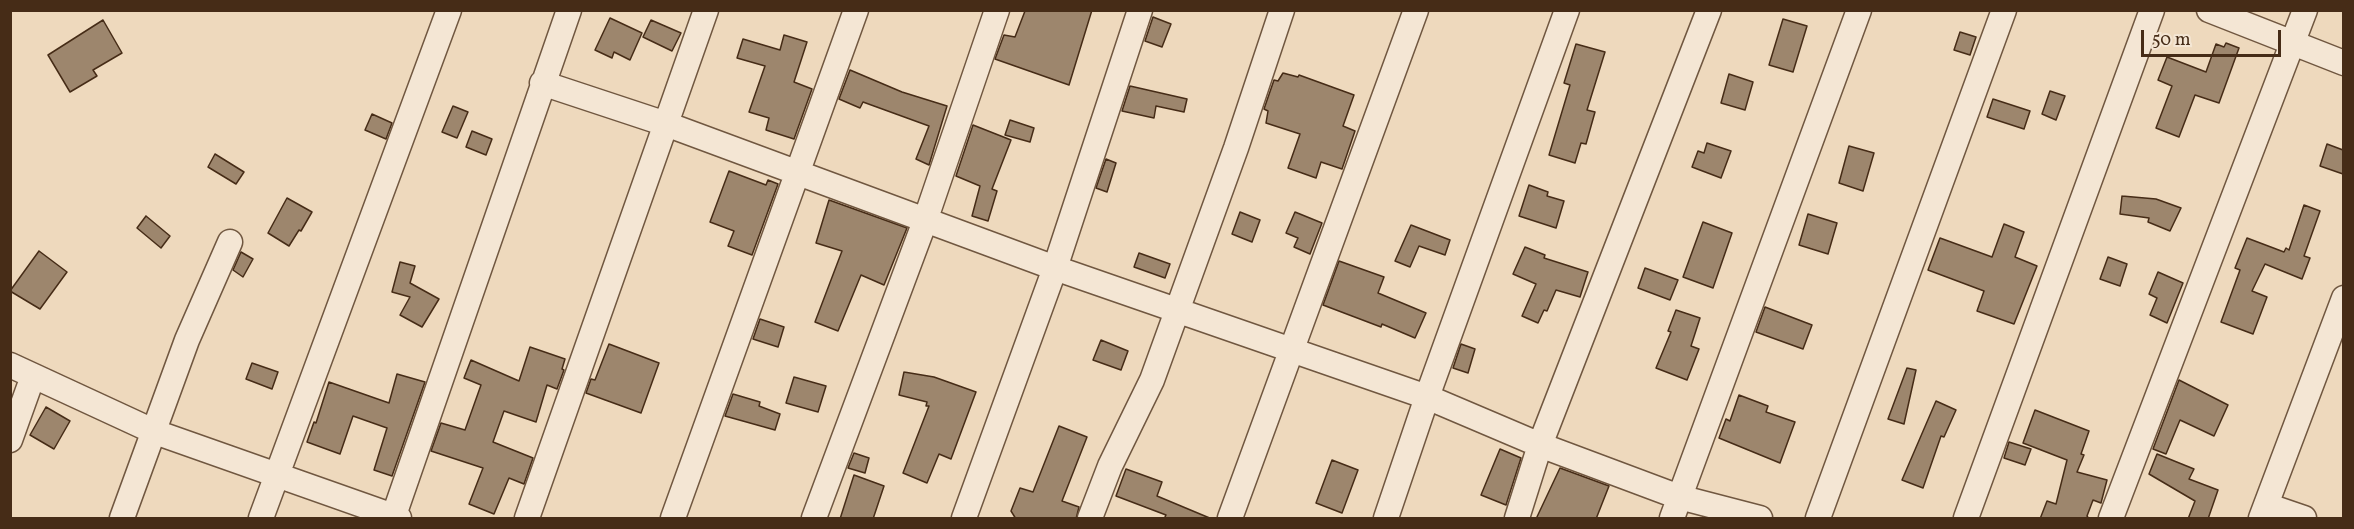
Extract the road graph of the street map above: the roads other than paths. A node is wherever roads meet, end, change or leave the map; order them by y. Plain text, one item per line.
1 (449, 10) edge
2 (568, 10) edge
3 (706, 10) edge
4 (856, 10) edge
5 (997, 10) edge
6 (1140, 10) edge
7 (1282, 10) edge
8 (1416, 10) edge
9 (1566, 10) edge
10 (1709, 10) edge
11 (1860, 10) edge
12 (2004, 10) edge
13 (2152, 10) edge
14 (2209, 10) edge
15 (2304, 10) edge
16 (2293, 43) junction
17 (2343, 63) edge
18 (542, 83) junction
19 (666, 124) junction
20 (796, 173) junction
21 (925, 221) junction
22 (230, 243) dead end
23 (1055, 268) junction
24 (2343, 298) edge
25 (1175, 310) junction
26 (1290, 349) junction
27 (10, 365) edge
28 (33, 376) junction
29 (1427, 397) junction
30 (154, 432) junction
31 (10, 440) edge
32 (1540, 445) junction
33 (277, 474) junction
34 (1676, 508) edge
35 (2263, 512) edge
36 (395, 518) edge
37 (122, 519) edge
38 (261, 519) edge
39 (527, 519) edge
40 (673, 519) edge
41 (814, 519) edge
42 (964, 519) edge
43 (1090, 519) edge
44 (1230, 519) edge
45 (1386, 519) edge
46 (1517, 519) edge
47 (1760, 519) edge
48 (1818, 519) edge
49 (1966, 519) edge
50 (2112, 519) edge
51 (2304, 519) edge

1 - 33 street
2 - 18 street
3 - 19 street
4 - 20 street
5 - 21 street
6 - 23 street
7 - 25 street
8 - 26 street
9 - 29 street
10 - 32 street
11 - 34 street
12 - 48 street
13 - 49 street
14 - 16 street
15 - 16 street
16 - 17 street
16 - 50 street
18 - 19 street
18 - 36 street
19 - 20 street
19 - 39 street
20 - 21 street
20 - 40 street
21 - 23 street
21 - 41 street
22 - 30 street
23 - 25 street
23 - 42 street
24 - 35 street
25 - 26 street
25 - 43 street
26 - 29 street
26 - 44 street
27 - 28 street
28 - 30 street
28 - 31 street
29 - 32 street
29 - 45 street
30 - 33 street
30 - 37 street
32 - 34 street
32 - 46 street
33 - 36 street
33 - 38 street
34 - 47 street
35 - 51 street

